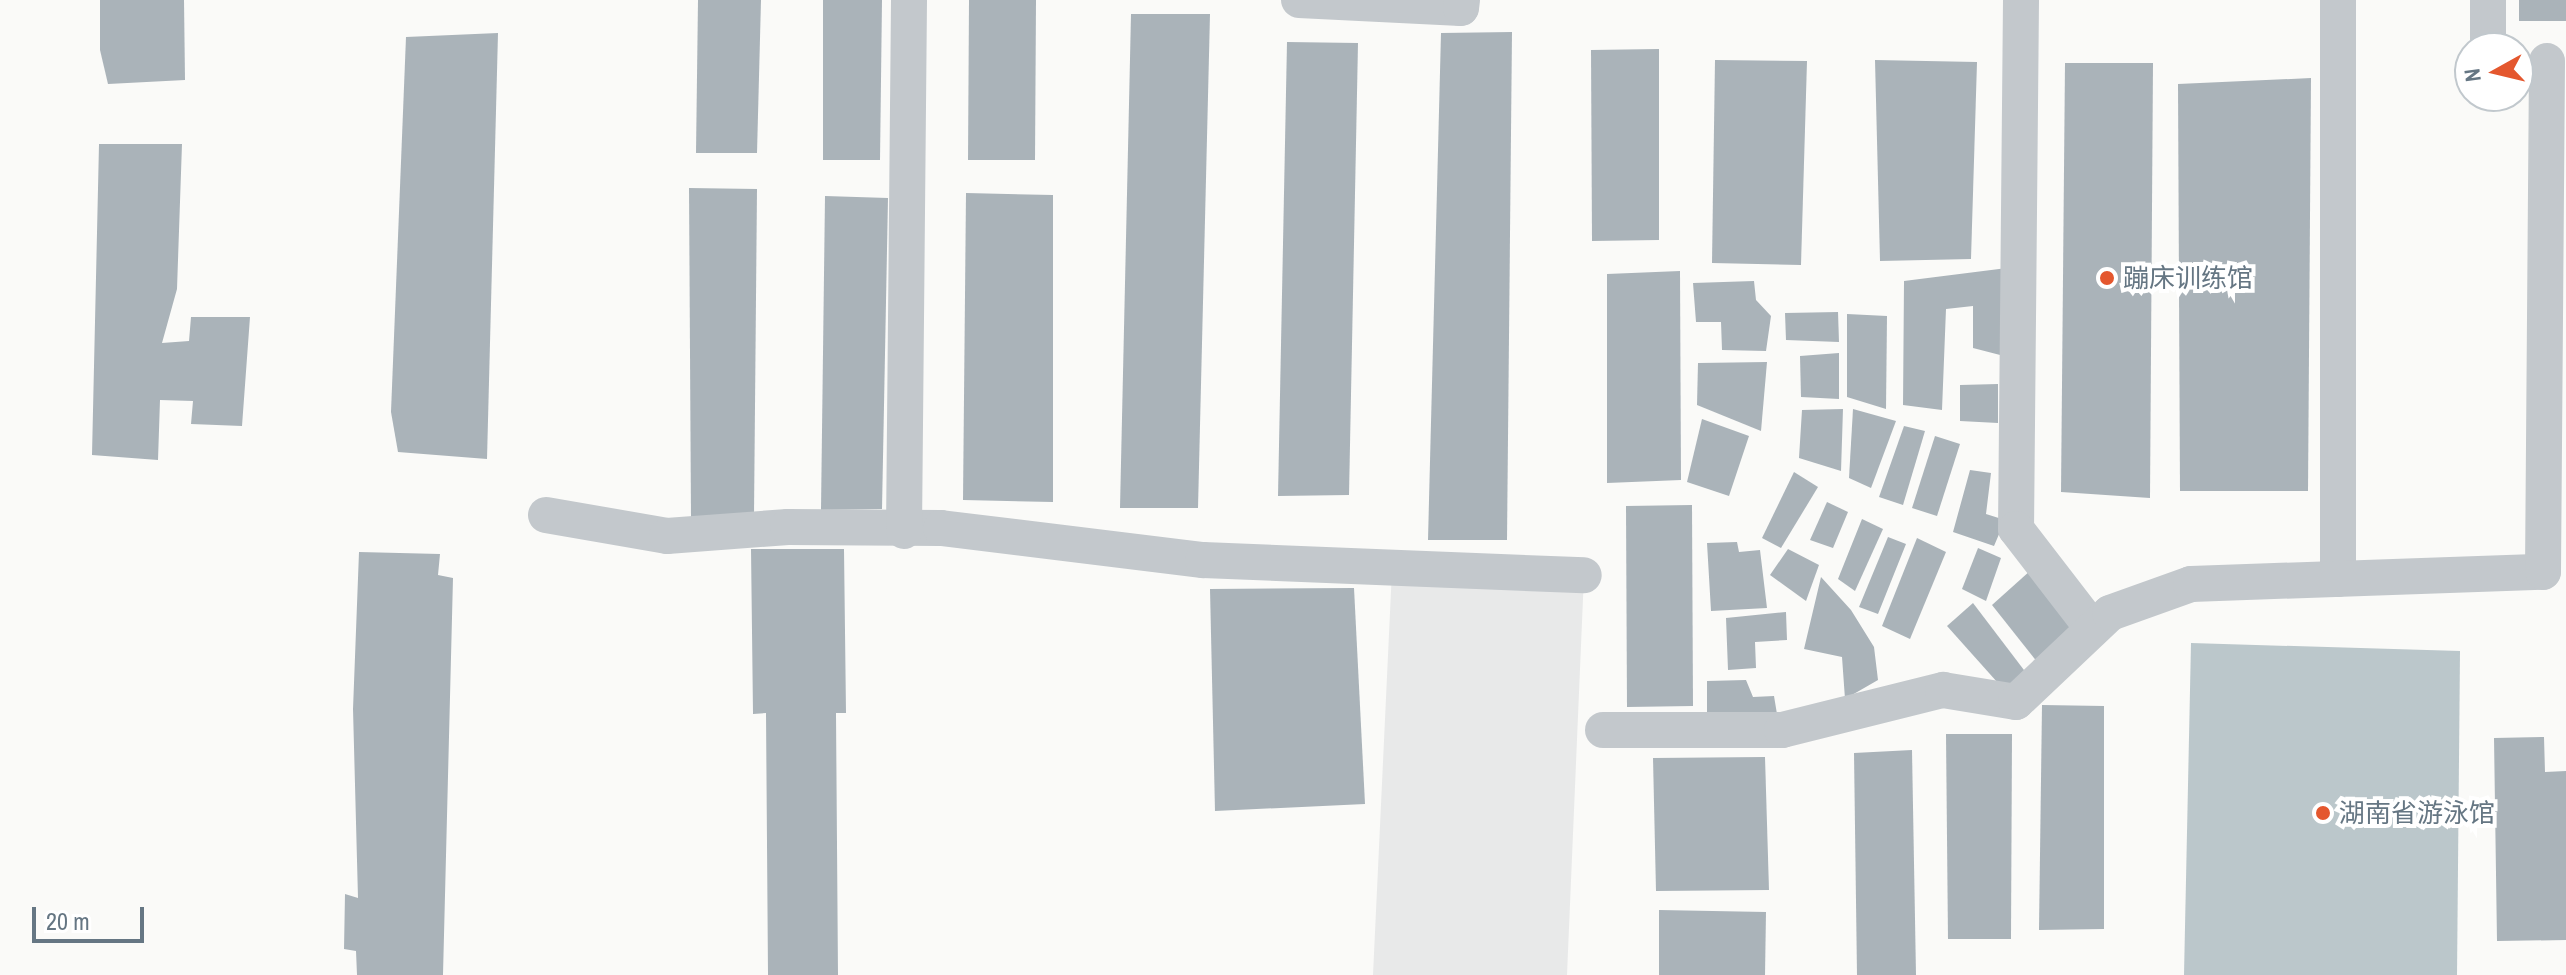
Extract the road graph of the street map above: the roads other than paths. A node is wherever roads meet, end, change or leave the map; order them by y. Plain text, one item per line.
1 (909, 0) edge
2 (1299, 0) edge
3 (1462, 0) edge
4 (2021, 0) edge
5 (2338, 0) edge
6 (2488, 0) edge
7 (2488, 32) edge
8 (2544, 60) edge
9 (546, 515) dead end
10 (904, 531) junction
11 (1584, 575) dead end
12 (2338, 579) junction
13 (2093, 629) junction
14 (1603, 730) dead end

1 - 10 street
2 - 3 street
4 - 13 street
5 - 12 street
6 - 7 street
8 - 12 street
9 - 10 street
10 - 11 street
12 - 13 street
13 - 14 street

